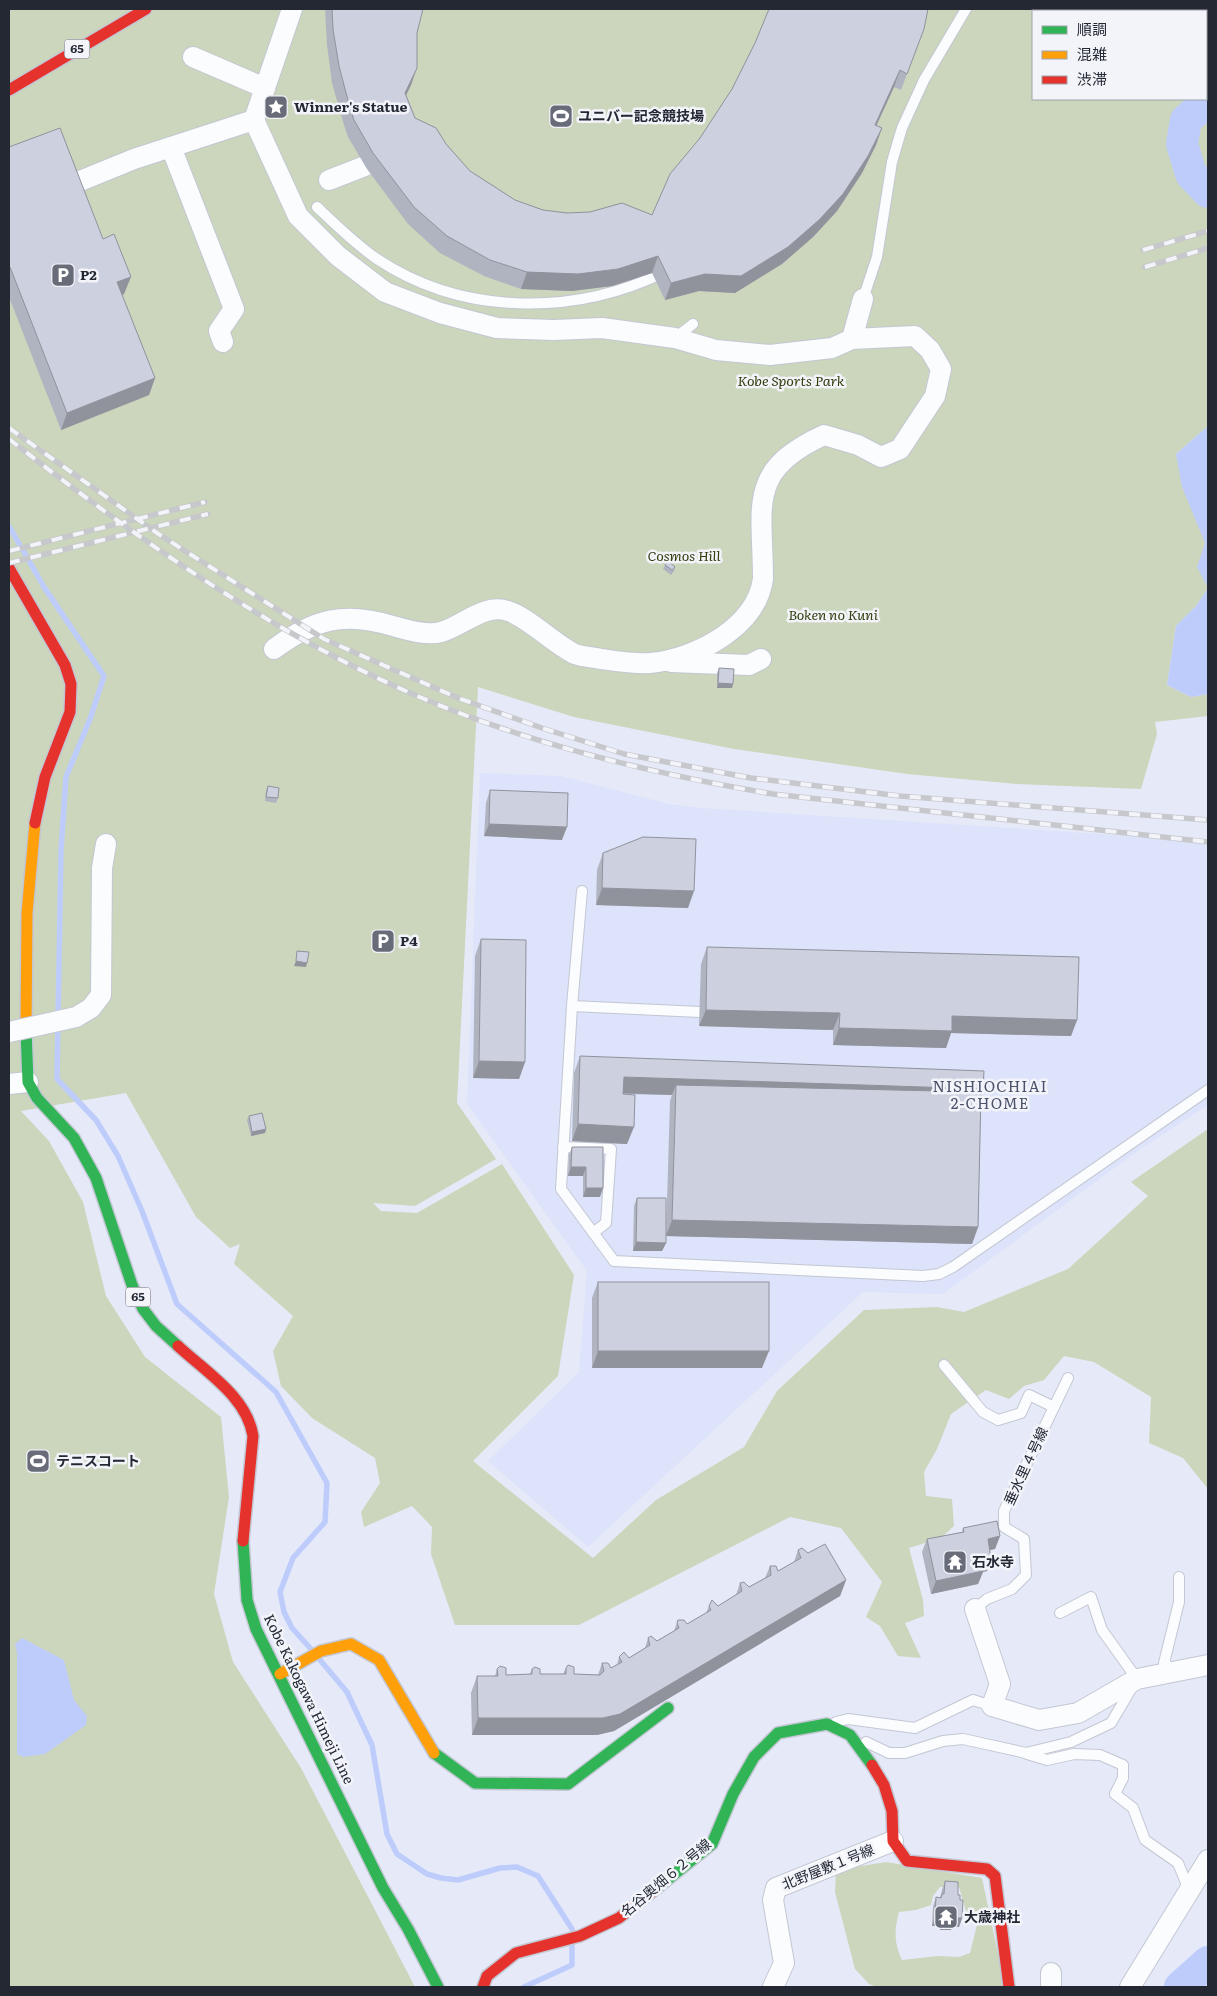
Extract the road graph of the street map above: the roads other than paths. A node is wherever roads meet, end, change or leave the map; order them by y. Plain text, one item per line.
1 (146, 9) edge
2 (292, 9) edge
3 (966, 9) edge
4 (193, 57) dead end
5 (265, 88) junction
6 (9, 90) edge
7 (254, 120) junction
8 (171, 147) junction
9 (365, 166) dead end
10 (329, 180) dead end
11 (316, 207) dead end
12 (9, 210) edge
13 (677, 264) edge
14 (863, 299) joint
15 (693, 324) dead end
16 (675, 338) junction
17 (852, 339) junction
18 (223, 342) dead end
19 (9, 568) edge
20 (274, 649) dead end
21 (761, 659) dead end
22 (662, 661) junction
23 (106, 844) dead end
24 (582, 891) dead end
25 (572, 1006) junction
26 (700, 1012) dead end
27 (9, 1032) edge
28 (18, 1083) edge
29 (1208, 1090) edge
30 (563, 1146) junction
31 (593, 1233) junction
32 (944, 1365) dead end
33 (1068, 1378) dead end
34 (1054, 1407) junction
35 (1179, 1577) dead end
36 (975, 1609) joint
37 (1060, 1613) dead end
38 (1208, 1664) edge
39 (1174, 1671) junction
40 (280, 1674) junction
41 (1138, 1679) junction
42 (992, 1706) junction
43 (668, 1708) dead end
44 (827, 1724) junction
45 (850, 1735) junction
46 (1026, 1753) junction
47 (893, 1841) junction
48 (1208, 1860) edge
49 (1189, 1890) junction
50 (438, 1987) edge
51 (483, 1987) edge
52 (772, 1987) edge
53 (1009, 1987) edge
54 (1130, 1987) edge

1 - 6 main road, 65
2 - 5 street
3 - 14 lane
4 - 5 street
5 - 7 street
7 - 8 street
7 - 16 street
8 - 12 street
8 - 18 street
9 - 10 street
11 - 13 lane
14 - 17 street
15 - 16 lane
16 - 17 street
17 - 22 street
19 - 28 main road, Kobe Kakogawa Himeji Line / 65
20 - 22 street
21 - 22 street
23 - 27 street, bridge
24 - 25 lane
25 - 26 lane
25 - 30 lane
28 - 40 main road, Kobe Kakogawa Himeji Line / 65
29 - 31 lane
30 - 31 lane
30 - 31 lane
32 - 34 lane
33 - 34 lane, 垂水里４号線
34 - 36 lane, 垂水里４号線
35 - 39 lane
36 - 42 street
37 - 41 lane
38 - 39 street, 名谷奥畑６２号線
39 - 41 street, 名谷奥畑６２号線
40 - 43 main road
40 - 50 main road, Kobe Kakogawa Himeji Line / 65
41 - 42 street, 名谷奥畑６２号線
41 - 46 lane
42 - 44 lane, 名谷奥畑６２号線
44 - 45 main road
44 - 51 main road, 名谷奥畑６２号線
45 - 46 lane
45 - 47 main road
46 - 49 lane
47 - 52 street, 北野屋敷１号線
47 - 53 main road
48 - 49 street
49 - 54 street

